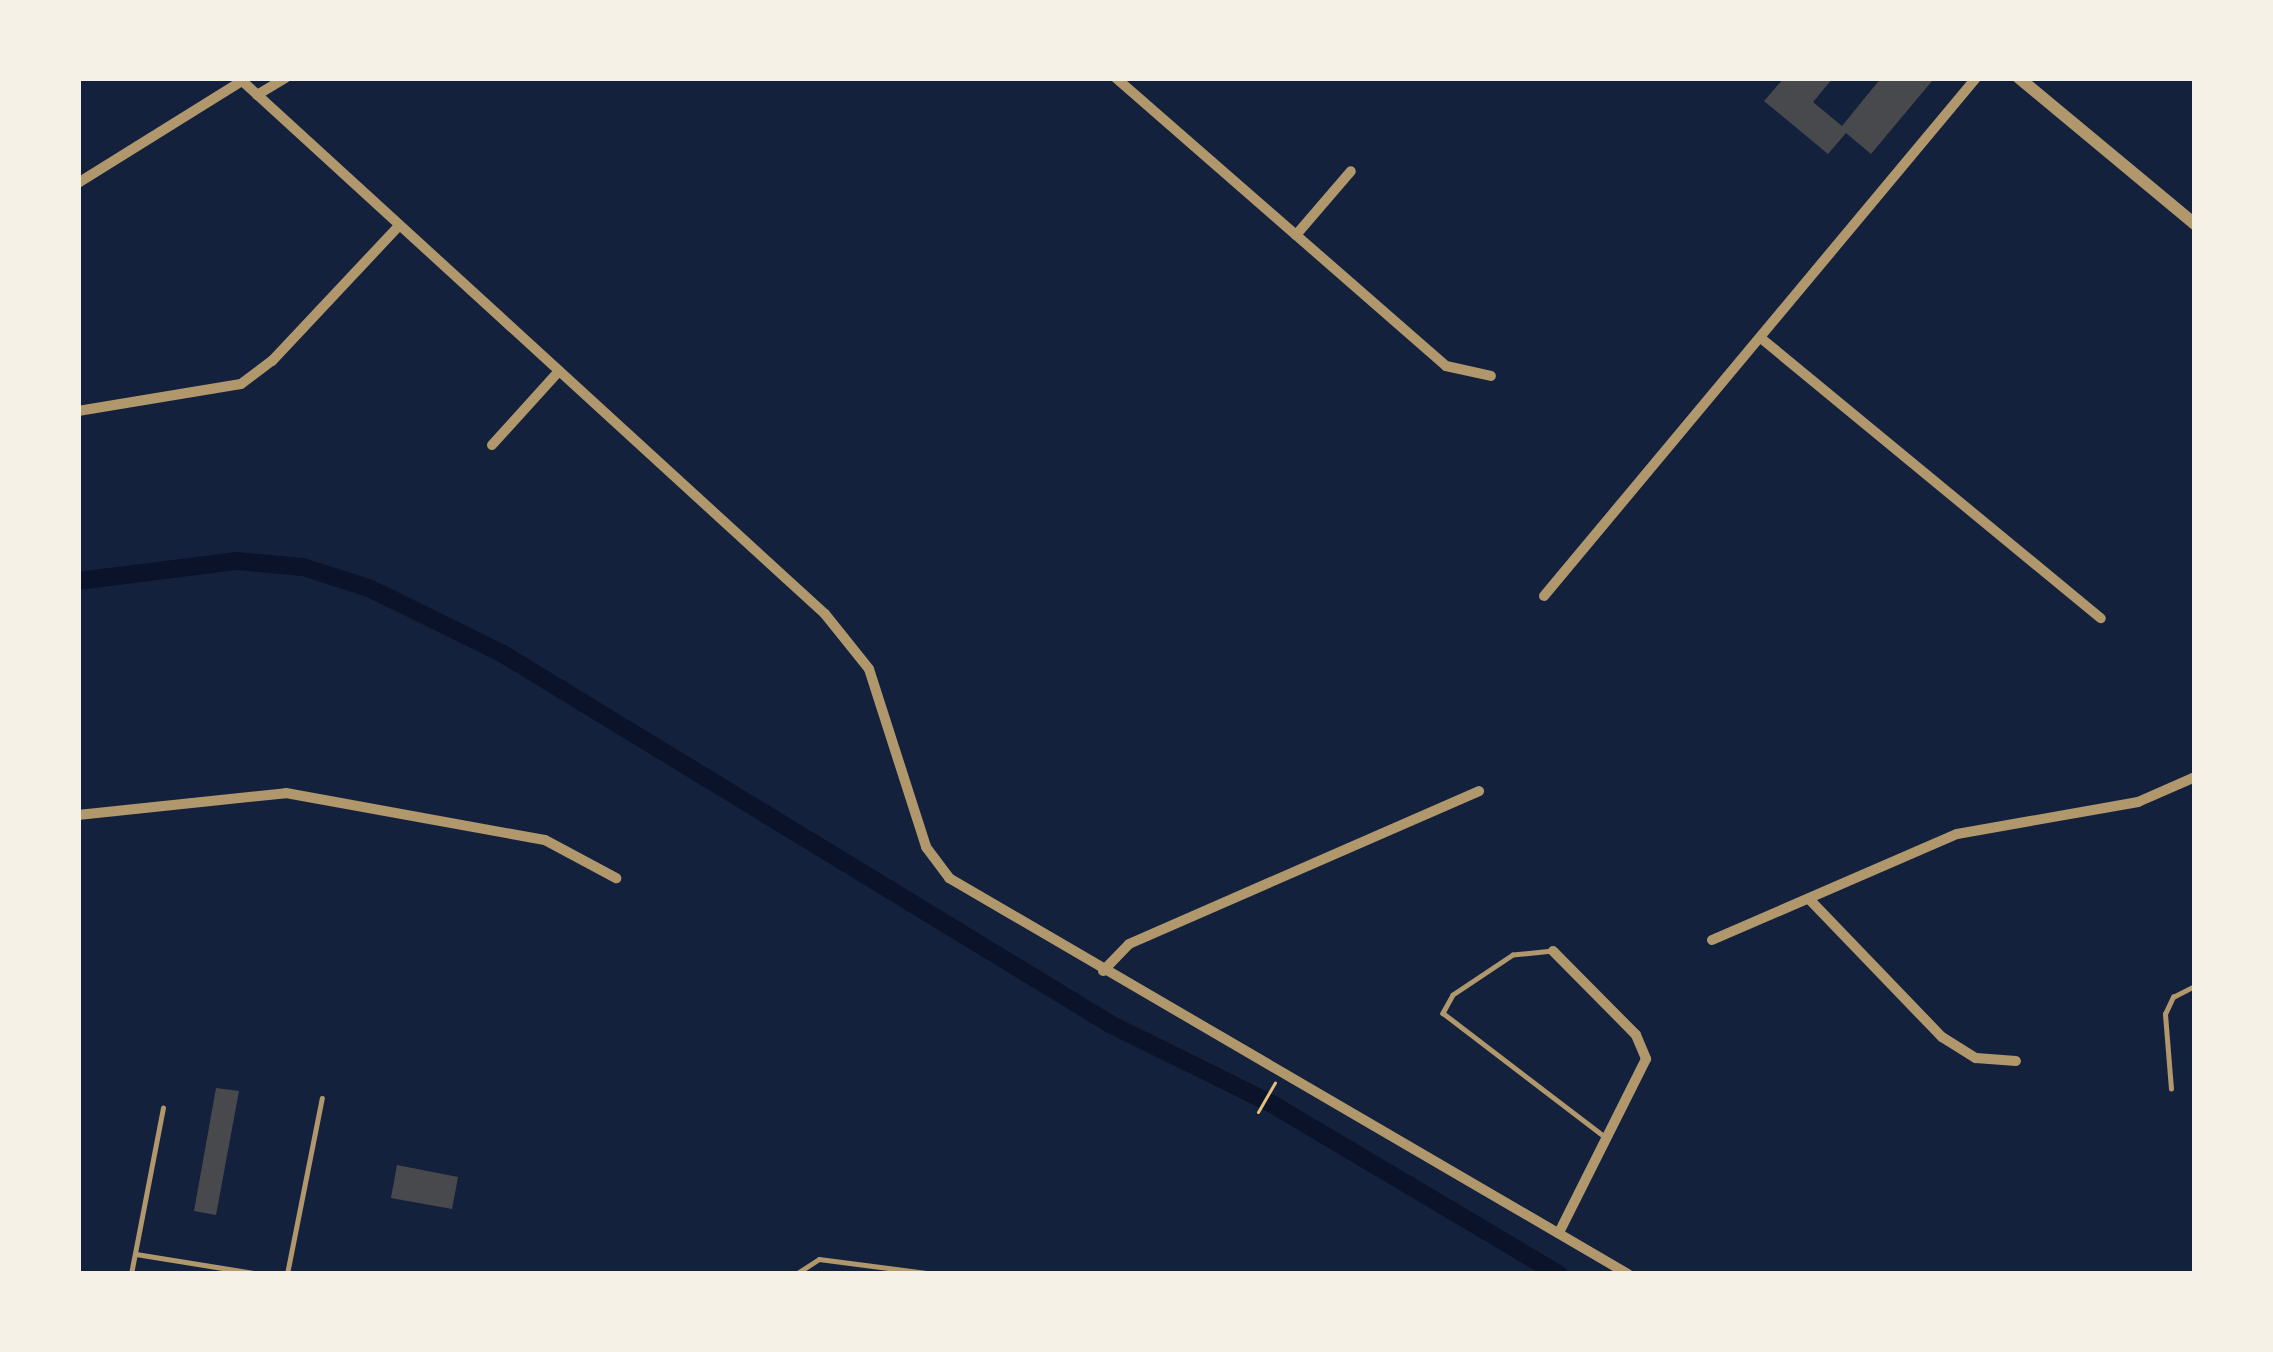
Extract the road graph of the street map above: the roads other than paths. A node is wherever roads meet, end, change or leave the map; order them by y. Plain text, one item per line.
1 (285, 78) edge
2 (1976, 78) edge
3 (2019, 78) edge
4 (1119, 79) edge
5 (241, 80) edge
6 (257, 95) junction
7 (1351, 171) dead end
8 (78, 183) edge
9 (2195, 224) edge
10 (398, 226) junction
11 (1296, 236) junction
12 (1762, 339) junction
13 (559, 371) junction
14 (1491, 376) dead end
15 (78, 411) edge
16 (492, 445) dead end
17 (1544, 596) dead end
18 (2101, 618) dead end
19 (2195, 777) edge
20 (1479, 791) dead end
21 (78, 814) edge
22 (616, 878) dead end
23 (1810, 900) junction
24 (1712, 940) dead end
25 (1553, 951) joint
26 (1103, 971) junction
27 (2195, 986) edge
28 (2016, 1060) dead end
29 (2171, 1089) dead end
30 (322, 1098) dead end
31 (163, 1108) dead end
32 (1610, 1140) junction
33 (1558, 1233) junction
34 (134, 1254) junction
35 (130, 1274) edge
36 (260, 1274) edge
37 (287, 1274) edge
38 (796, 1274) edge
39 (934, 1274) edge
40 (1628, 1274) edge

1 - 6 street
2 - 12 street
3 - 9 street
4 - 11 street
5 - 6 street
5 - 8 street
6 - 10 street
7 - 11 street
10 - 13 street
10 - 15 street
11 - 14 street
12 - 17 street
12 - 18 street
13 - 16 street
13 - 26 street
19 - 23 street
20 - 26 street
21 - 22 street
23 - 24 street
23 - 28 street
25 - 32 street
25 - 32 lane
26 - 33 street
27 - 29 lane
30 - 37 lane
31 - 34 lane
32 - 33 street
33 - 40 street
34 - 35 lane
34 - 36 lane
38 - 39 lane

